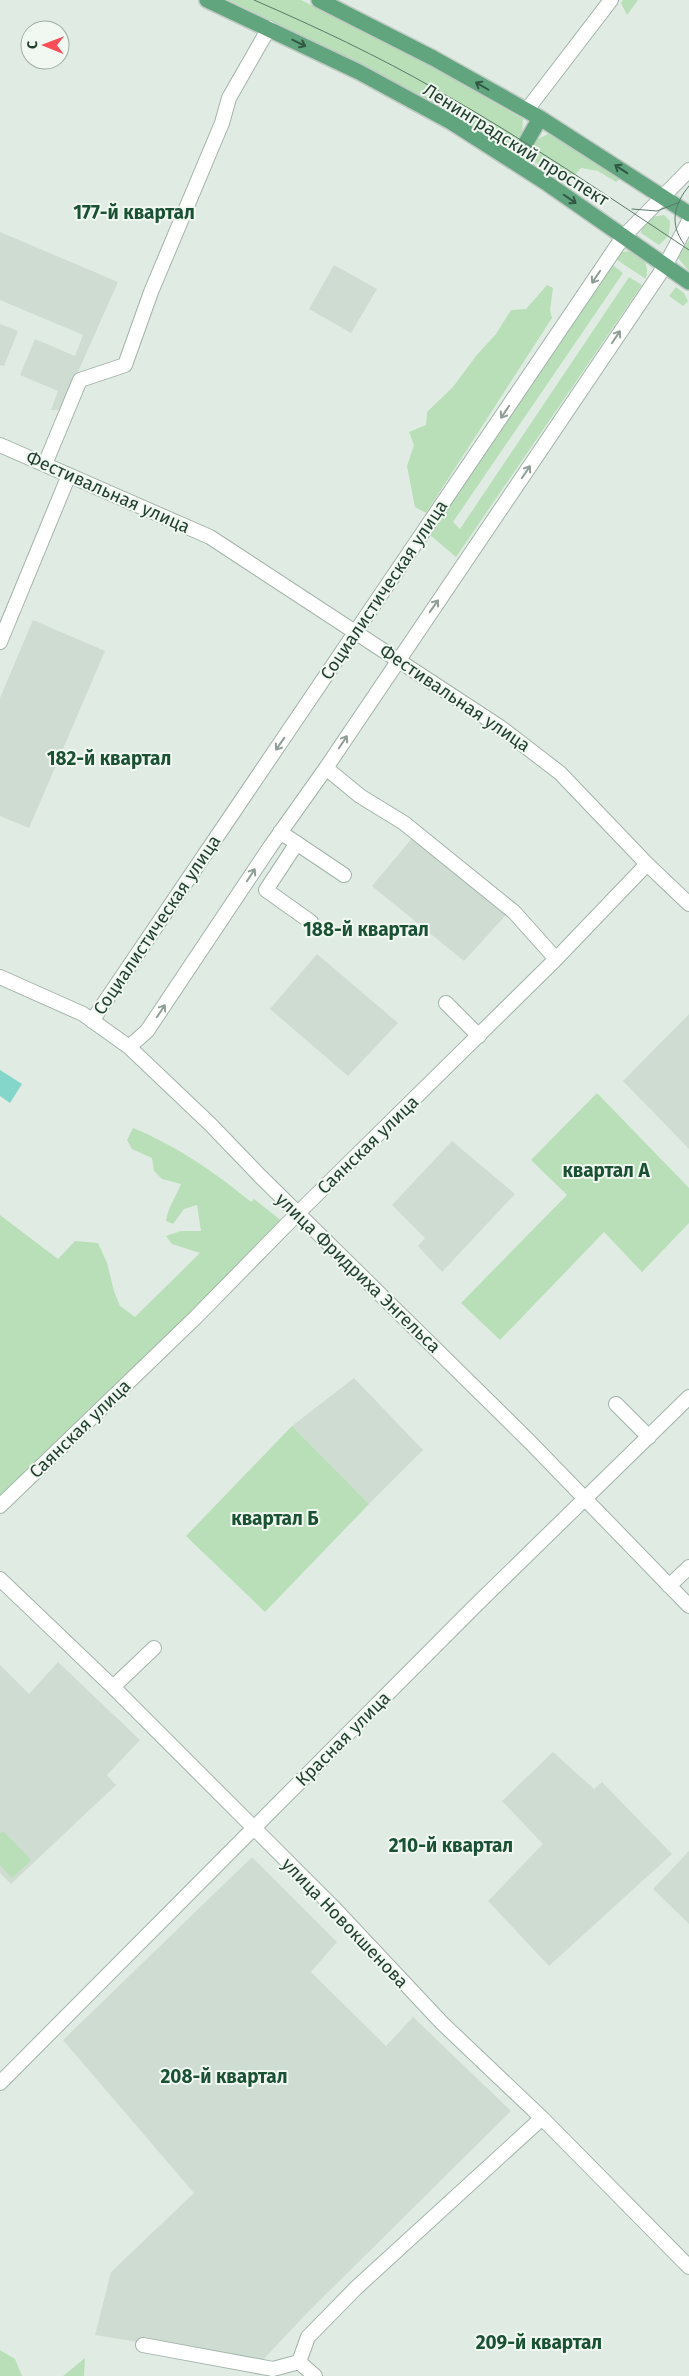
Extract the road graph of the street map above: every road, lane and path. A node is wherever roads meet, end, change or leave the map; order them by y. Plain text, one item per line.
1 (207, 0) edge
2 (319, 0) edge
3 (611, 0) edge
4 (269, 28) junction
5 (533, 115) junction
6 (515, 162) junction
7 (689, 170) edge
8 (661, 196) junction
9 (689, 214) edge
10 (689, 221) edge
11 (623, 236) junction
12 (665, 266) junction
13 (689, 282) edge
14 (0, 445) edge
15 (45, 464) junction
16 (69, 475) junction
17 (356, 631) junction
18 (0, 642) edge
19 (399, 660) junction
20 (326, 768) junction
21 (280, 832) junction
22 (297, 844) junction
23 (647, 864) junction
24 (344, 875) dead end
25 (689, 904) edge
26 (311, 922) dead end
27 (556, 959) junction
28 (0, 977) edge
29 (446, 1003) dead end
30 (92, 1021) junction
31 (479, 1036) junction
32 (129, 1047) junction
33 (298, 1213) junction
34 (689, 1397) edge
35 (616, 1404) dead end
36 (649, 1437) junction
37 (585, 1498) junction
38 (0, 1506) edge
39 (689, 1567) edge
40 (0, 1580) edge
41 (669, 1586) junction
42 (689, 1606) edge
43 (154, 1648) dead end
44 (113, 1686) junction
45 (253, 1828) junction
46 (0, 2083) edge
47 (542, 2118) junction
48 (689, 2268) edge
49 (143, 2346) dead end
50 (299, 2362) junction
51 (315, 2376) edge

1 - 4 main road, Ленинградский проспект
5 -> 2 main road, Ленинградский проспект
3 - 5 street
4 -> 6 main road, Ленинградский проспект
4 - 15 street
5 - 6 main road
8 -> 5 main road, Ленинградский проспект
6 -> 11 main road, Ленинградский проспект
7 - 8 street, Социалистическая улица
8 - 9 main road, Ленинградский проспект
8 - 11 street, Социалистическая улица
10 - 12 street
11 - 12 main road, Ленинградский проспект
11 -> 17 street, Социалистическая улица
12 - 13 main road, Ленинградский проспект
19 -> 12 street
14 - 15 street, Фестивальная улица
15 - 16 street, Фестивальная улица
16 - 17 street, Фестивальная улица
16 - 18 street
17 - 19 street, Фестивальная улица
17 -> 30 street, Социалистическая улица
20 -> 19 street
19 - 23 street, Фестивальная улица
20 - 21 street
20 - 27 street
21 - 22 street
32 -> 21 street
22 - 24 street
22 - 26 street
23 - 25 street, Фестивальная улица
23 - 27 street, Саянская улица
27 - 31 street, Саянская улица
28 - 30 street, улица Фридриха Энгельса
29 - 31 street
30 - 32 street, улица Фридриха Энгельса
31 - 33 street, Саянская улица
32 - 33 street, улица Фридриха Энгельса
33 - 37 street, улица Фридриха Энгельса
33 - 38 street, Саянская улица
34 - 36 street, Красная улица
35 - 36 street
36 - 37 street, Красная улица
37 - 41 street, улица Фридриха Энгельса
37 - 45 street, Красная улица
39 - 41 street
40 - 44 street, улица Новокшенова
41 - 42 street, улица Фридриха Энгельса
43 - 44 street
44 - 45 street, улица Новокшенова
45 - 46 street, Красная улица
45 - 47 street, улица Новокшенова
47 - 48 street, улица Новокшенова
47 - 50 street
49 - 50 street
50 - 51 street

